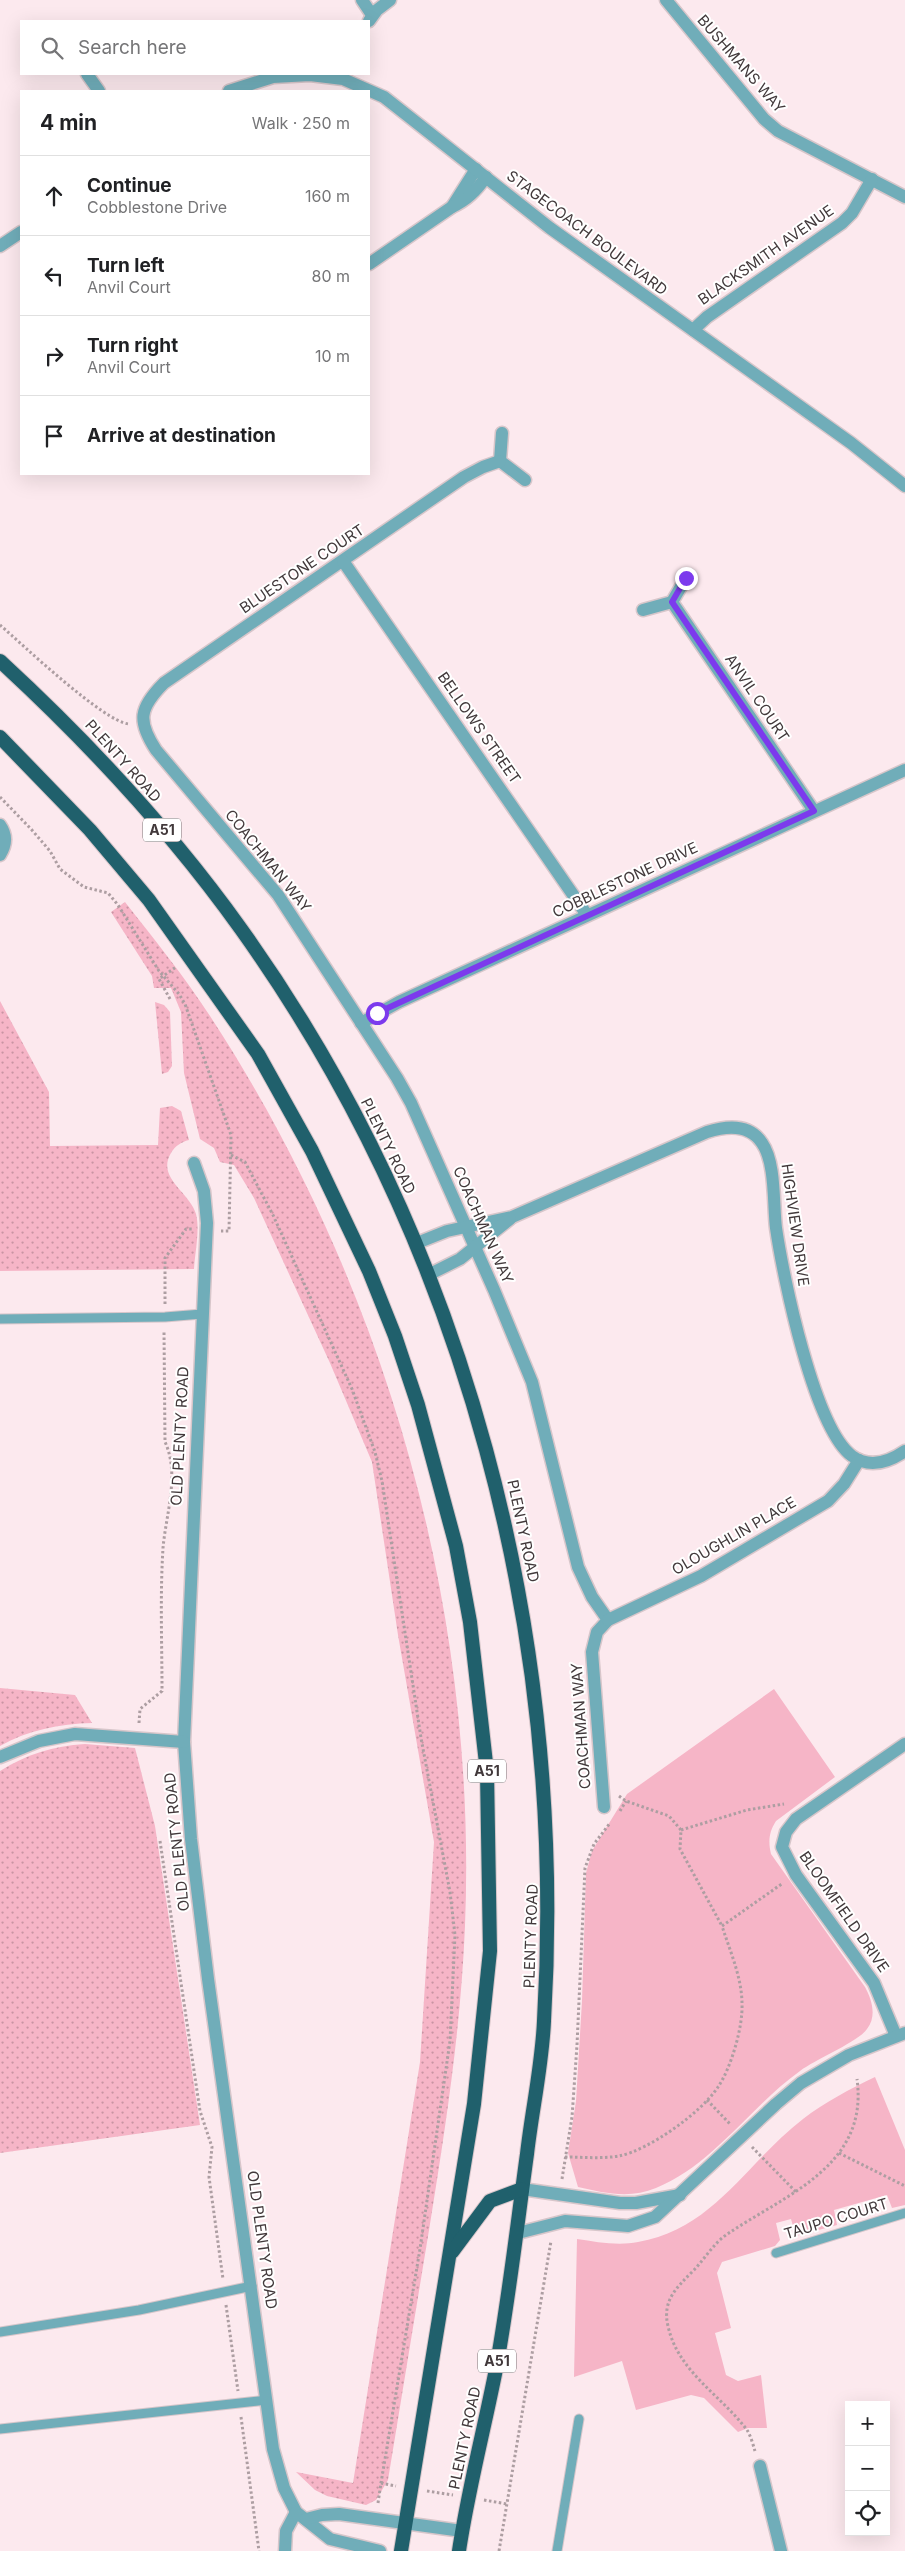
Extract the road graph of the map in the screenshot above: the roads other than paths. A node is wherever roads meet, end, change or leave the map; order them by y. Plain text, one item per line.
1 (362, 0) edge
2 (390, 0) edge
3 (666, 0) edge
4 (371, 18) edge
5 (88, 75) edge
6 (310, 75) edge
7 (310, 75) edge
8 (344, 76) edge
9 (357, 79) edge
10 (98, 90) edge
11 (232, 90) edge
12 (481, 173) junction
13 (872, 179) junction
14 (905, 197) edge
15 (20, 233) edge
16 (0, 246) edge
17 (370, 263) edge
18 (693, 330) junction
19 (502, 433) dead end
20 (500, 461) junction
21 (525, 480) dead end
22 (905, 486) edge
23 (343, 561) junction
24 (686, 578) dead end
25 (672, 602) junction
26 (643, 610) dead end
27 (0, 661) edge
28 (142, 722) joint
29 (0, 737) edge
30 (905, 770) edge
31 (814, 811) junction
32 (0, 825) edge
33 (0, 855) edge
34 (587, 915) junction
35 (361, 1023) junction
36 (194, 1163) dead end
37 (512, 1217) junction
38 (466, 1227) junction
39 (417, 1243) junction
40 (475, 1247) junction
41 (428, 1274) junction
42 (202, 1314) junction
43 (0, 1319) edge
44 (905, 1451) edge
45 (859, 1460) junction
46 (608, 1620) junction
47 (184, 1742) junction
48 (905, 1744) edge
49 (0, 1757) edge
50 (604, 1807) dead end
51 (901, 2034) edge
52 (522, 2189) junction
53 (680, 2195) junction
54 (905, 2213) edge
55 (518, 2233) junction
56 (776, 2253) dead end
57 (450, 2255) junction
58 (252, 2286) junction
59 (0, 2332) edge
60 (267, 2400) junction
61 (579, 2419) dead end
62 (0, 2429) edge
63 (760, 2466) road end
64 (301, 2516) junction
65 (406, 2524) junction
66 (462, 2531) junction
67 (342, 2547) edge
68 (285, 2551) edge
69 (380, 2551) edge
70 (401, 2551) edge
71 (459, 2551) edge
72 (557, 2551) edge
73 (781, 2551) edge

1 - 4 street
2 - 4 street
3 - 13 street, BUSHMANS WAY
5 - 10 street
6 - 11 street, STAGECOACH BOULEVARD
7 - 8 street, STAGECOACH BOULEVARD
8 - 9 street, STAGECOACH BOULEVARD
9 - 12 street, STAGECOACH BOULEVARD
12 - 17 street
12 - 18 street, STAGECOACH BOULEVARD
13 - 14 street, BUSHMANS WAY
13 - 18 street, BLACKSMITH AVENUE
15 - 16 street
18 - 22 street, STAGECOACH BOULEVARD
19 - 20 street
20 - 21 street
20 - 23 street, BLUESTONE COURT
23 - 28 street, BLUESTONE COURT
23 - 34 street, BELLOWS STREET
24 - 25 street
25 - 26 street
25 - 31 street, ANVIL COURT
27 - 39 highway, PLENTY ROAD / A51
28 - 35 street, COACHMAN WAY
29 - 57 highway, A51
30 - 31 street, COBBLESTONE DRIVE
31 - 34 street, COBBLESTONE DRIVE
32 - 33 street
34 - 35 street, COBBLESTONE DRIVE
35 - 38 street, COACHMAN WAY
36 - 42 street, OLD PLENTY ROAD
37 - 38 street, HIGHVIEW DRIVE
37 - 40 street, HIGHVIEW DRIVE
37 - 45 street, HIGHVIEW DRIVE
38 - 39 street, HIGHVIEW DRIVE
38 - 40 street, COACHMAN WAY
39 - 41 highway, PLENTY ROAD / A51
40 - 41 street, HIGHVIEW DRIVE
40 - 46 street, COACHMAN WAY
41 - 52 highway, PLENTY ROAD / A51
42 - 43 lane
42 - 47 street, OLD PLENTY ROAD
44 - 45 street
45 - 46 street, OLOUGHLIN PLACE
46 - 50 street, COACHMAN WAY
47 - 49 street
47 - 58 street, OLD PLENTY ROAD
48 - 51 street, BLOOMFIELD DRIVE
51 - 53 street
52 - 53 street
52 - 55 highway, PLENTY ROAD / A51
52 - 57 highway
53 - 55 street
54 - 56 lane, TAUPO COURT
55 - 66 highway, PLENTY ROAD / A51
57 - 65 highway, A51
58 - 59 lane
58 - 60 street, OLD PLENTY ROAD
60 - 62 lane
60 - 64 street, OLD PLENTY ROAD
61 - 72 lane
63 - 73 street
64 - 65 street
64 - 67 street, OLD PLENTY ROAD
64 - 68 street
65 - 66 street
65 - 70 highway, A51
66 - 71 highway, PLENTY ROAD / A51
67 - 69 street, OLD PLENTY ROAD

